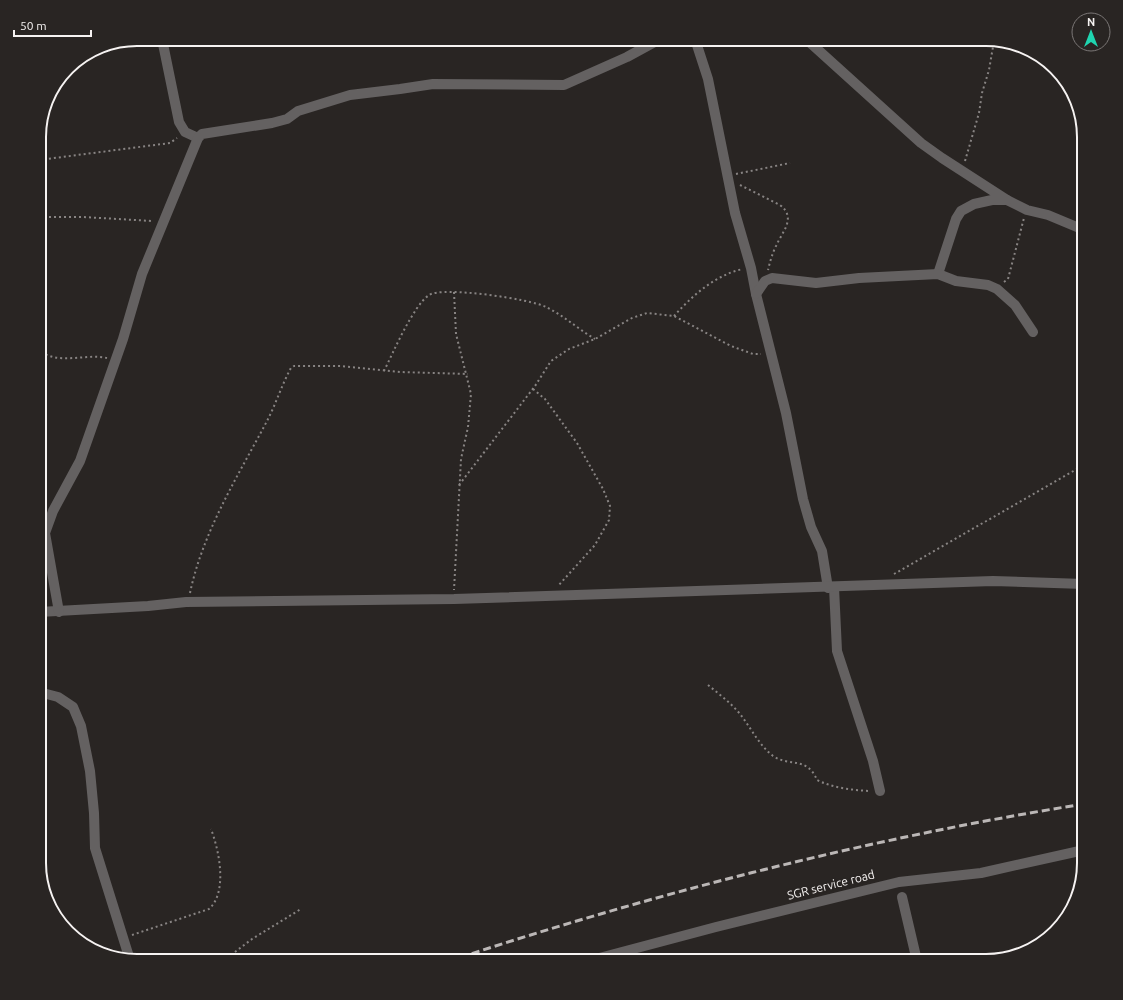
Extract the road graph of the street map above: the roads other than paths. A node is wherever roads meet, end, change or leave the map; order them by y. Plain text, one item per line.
1 (163, 46) edge
2 (649, 46) edge
3 (697, 46) edge
4 (814, 46) edge
5 (198, 138) junction
6 (1007, 200) junction
7 (1077, 227) edge
8 (938, 274) junction
9 (756, 294) junction
10 (1033, 332) dead end
11 (46, 530) edge
12 (46, 539) edge
13 (1077, 584) edge
14 (831, 587) junction
15 (46, 612) edge
16 (59, 612) junction
17 (46, 694) edge
18 (880, 791) road end
19 (1077, 852) edge
20 (902, 897) dead end
21 (128, 953) edge
22 (614, 954) edge
23 (915, 954) edge

1 - 5 street
2 - 5 street
3 - 9 street
4 - 6 street
5 - 11 street
6 - 7 street
6 - 8 street
8 - 9 street
8 - 10 street
9 - 14 street
12 - 16 street
13 - 14 street
14 - 16 street
14 - 18 street
15 - 16 street
17 - 21 street
19 - 22 street, SGR service road
20 - 23 street

